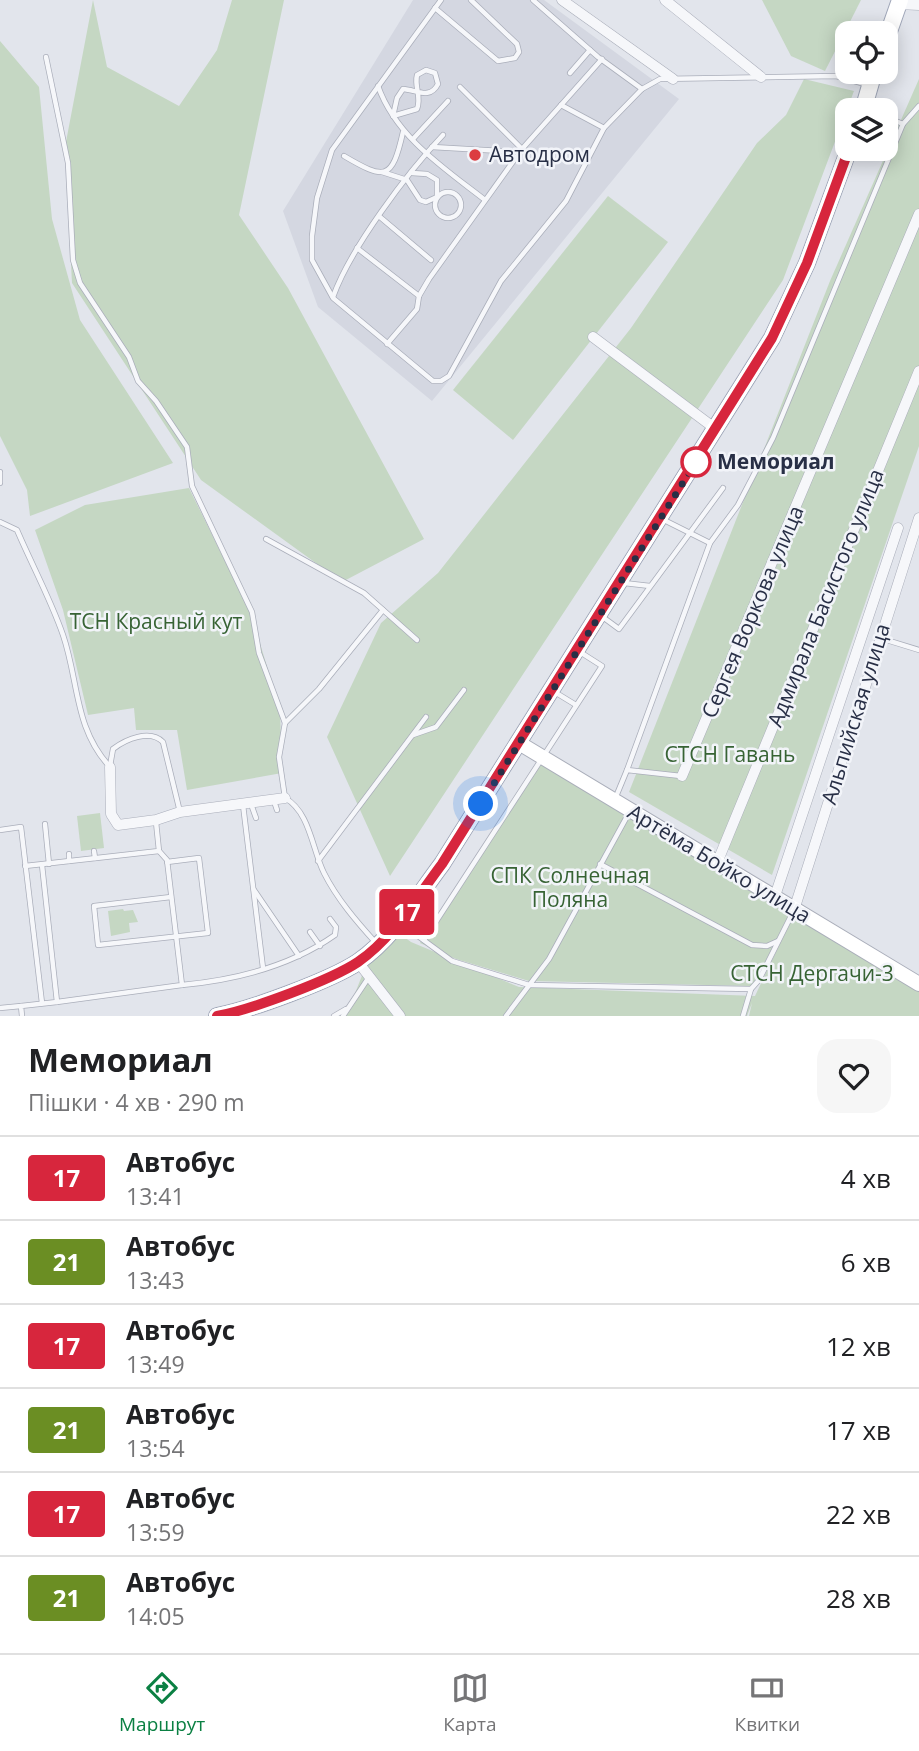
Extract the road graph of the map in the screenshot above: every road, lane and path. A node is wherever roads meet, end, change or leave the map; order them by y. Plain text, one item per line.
1 (441, 0) edge
2 (471, 0) edge
3 (533, 0) edge
4 (562, 0) edge
5 (665, 0) edge
6 (899, 2) edge
7 (919, 5) edge
8 (435, 8) junction
9 (892, 21) edge
10 (590, 50) junction
11 (47, 57) dead end
12 (602, 59) junction
13 (570, 73) dead end
14 (835, 76) edge
15 (761, 77) junction
16 (673, 79) junction
17 (379, 86) junction
18 (460, 87) dead end
19 (642, 89) junction
20 (417, 92) junction
21 (448, 101) dead end
22 (561, 105) junction
23 (919, 106) edge
24 (393, 116) junction
25 (898, 122) edge
26 (903, 124) junction
27 (604, 128) junction
28 (403, 131) junction
29 (443, 135) dead end
30 (413, 139) junction
31 (431, 147) junction
32 (521, 150) junction
33 (426, 153) junction
34 (344, 156) dead end
35 (845, 161) edge
36 (382, 172) junction
37 (412, 173) junction
38 (407, 180) junction
39 (437, 197) junction
40 (485, 200) junction
41 (919, 214) edge
42 (380, 217) junction
43 (358, 248) junction
44 (431, 260) dead end
45 (419, 296) junction
46 (333, 298) junction
47 (593, 337) dead end
48 (387, 344) junction
49 (919, 372) edge
50 (717, 430) junction
51 (0, 472) edge
52 (0, 483) edge
53 (723, 488) dead end
54 (660, 518) junction
55 (919, 518) edge
56 (0, 522) edge
57 (898, 527) dead end
58 (691, 534) junction
59 (266, 539) dead end
60 (710, 543) junction
61 (620, 582) junction
62 (651, 586) junction
63 (383, 610) junction
64 (600, 615) junction
65 (879, 638) junction
66 (417, 640) dead end
67 (578, 650) junction
68 (919, 650) edge
69 (464, 690) dead end
70 (552, 690) junction
71 (576, 705) junction
72 (426, 717) dead end
73 (285, 723) junction
74 (412, 736) junction
75 (519, 743) junction
76 (543, 757) junction
77 (110, 767) junction
78 (627, 771) junction
79 (682, 776) joint
80 (285, 798) junction
81 (614, 801) junction
82 (247, 803) junction
83 (630, 810) junction
84 (180, 812) junction
85 (256, 818) dead end
86 (156, 820) junction
87 (45, 824) dead end
88 (0, 830) edge
89 (94, 851) dead end
90 (159, 851) junction
91 (69, 854) dead end
92 (95, 858) junction
93 (69, 861) junction
94 (318, 861) junction
95 (167, 862) junction
96 (717, 863) junction
97 (42, 864) junction
98 (49, 864) junction
99 (600, 864) junction
100 (26, 866) junction
101 (253, 889) junction
102 (171, 897) junction
103 (774, 899) junction
104 (794, 910) junction
105 (330, 919) dead end
106 (400, 922) junction
107 (310, 932) dead end
108 (176, 936) junction
109 (424, 940) junction
110 (778, 942) junction
111 (378, 944) junction
112 (320, 946) junction
113 (299, 956) junction
114 (358, 962) junction
115 (263, 968) junction
116 (370, 976) junction
117 (918, 979) edge
118 (182, 985) junction
119 (529, 985) junction
120 (751, 989) junction
121 (57, 1002) junction
122 (42, 1003) junction
123 (21, 1006) junction
124 (349, 1007) junction
125 (0, 1008) edge
126 (225, 1015) edge
127 (22, 1016) edge
128 (334, 1016) edge
129 (343, 1016) edge
130 (400, 1016) edge
131 (506, 1016) edge
132 (743, 1016) edge

1 - 8 lane
2 - 8 lane
3 - 10 lane
4 - 16 street
5 - 15 street
6 - 7 street
6 - 9 main road
8 - 17 lane
10 - 12 lane
10 - 13 lane
11 - 73 lane
12 - 19 lane
12 - 22 lane
14 - 15 lane
15 - 16 lane
16 - 19 lane
17 - 24 lane
17 - 46 lane
18 - 32 lane
19 - 27 lane
20 - 20 lane
20 - 24 lane
20 - 24 lane
21 - 30 lane
22 - 27 lane
22 - 32 lane
23 - 26 lane
24 - 28 lane
25 - 26 lane
26 - 60 lane
27 - 48 lane
28 - 30 lane
28 - 36 lane
29 - 31 lane
30 - 33 lane
31 - 32 lane
31 - 33 lane
32 - 40 lane
33 - 37 lane
33 - 40 lane
34 - 36 lane
35 - 50 main road
36 - 38 lane
37 - 38 lane
37 - 39 lane
38 - 39 lane
38 - 42 lane
39 - 39 lane
40 - 45 lane
41 - 79 street, Сергея Воркова улица
42 - 43 lane
42 - 44 lane
43 - 45 lane
43 - 46 lane
45 - 48 lane
46 - 48 lane
47 - 50 street
49 - 96 street, Адмирала Басистого улица
50 - 54 main road
51 - 52 lane
53 - 58 lane
54 - 58 lane
54 - 61 main road
55 - 65 street, Альпийская улица
56 - 77 lane
57 - 103 street
58 - 60 lane
58 - 62 lane
59 - 63 lane
60 - 78 lane
61 - 62 lane
61 - 64 main road
62 - 64 lane
63 - 66 lane
63 - 73 lane
64 - 67 main road
65 - 68 lane
65 - 104 street, Альпийская улица
67 - 70 main road
67 - 71 lane
69 - 74 lane
70 - 71 lane
70 - 75 main road
71 - 76 lane
72 - 74 lane
73 - 80 lane
74 - 94 lane
75 - 76 main road, Артёма Бойко улица
75 - 106 main road
76 - 81 main road, Артёма Бойко улица
76 - 109 lane
77 - 84 lane
77 - 86 street
78 - 79 lane
78 - 81 lane
80 - 82 street
80 - 94 lane
81 - 83 main road, Артёма Бойко улица
82 - 84 street
82 - 85 lane
82 - 101 lane
83 - 96 main road, Артёма Бойко улица
83 - 99 lane
84 - 86 street
86 - 90 lane
87 - 98 lane
88 - 100 lane
89 - 92 lane
90 - 92 lane
90 - 95 lane
91 - 93 lane
92 - 93 lane
93 - 98 lane
94 - 111 lane
95 - 102 lane
95 - 108 lane
96 - 103 main road, Артёма Бойко улица
97 - 98 lane
97 - 100 lane
97 - 121 lane
99 - 110 lane
99 - 119 lane
100 - 122 lane
101 - 113 lane
101 - 115 lane
102 - 108 lane
102 - 108 lane
103 - 104 main road, Артёма Бойко улица
104 - 110 lane
104 - 117 main road, Артёма Бойко улица
105 - 112 lane
106 - 109 lane
106 - 111 main road
107 - 112 lane
108 - 118 lane
109 - 119 lane
110 - 120 lane
111 - 114 main road
112 - 113 lane
113 - 115 lane
114 - 116 street
114 - 126 main road
115 - 118 lane
116 - 124 lane
116 - 130 street
118 - 121 lane
119 - 120 lane
119 - 131 lane
120 - 132 lane
121 - 122 lane
122 - 123 lane
123 - 125 lane
123 - 127 lane
124 - 128 lane
124 - 129 lane

